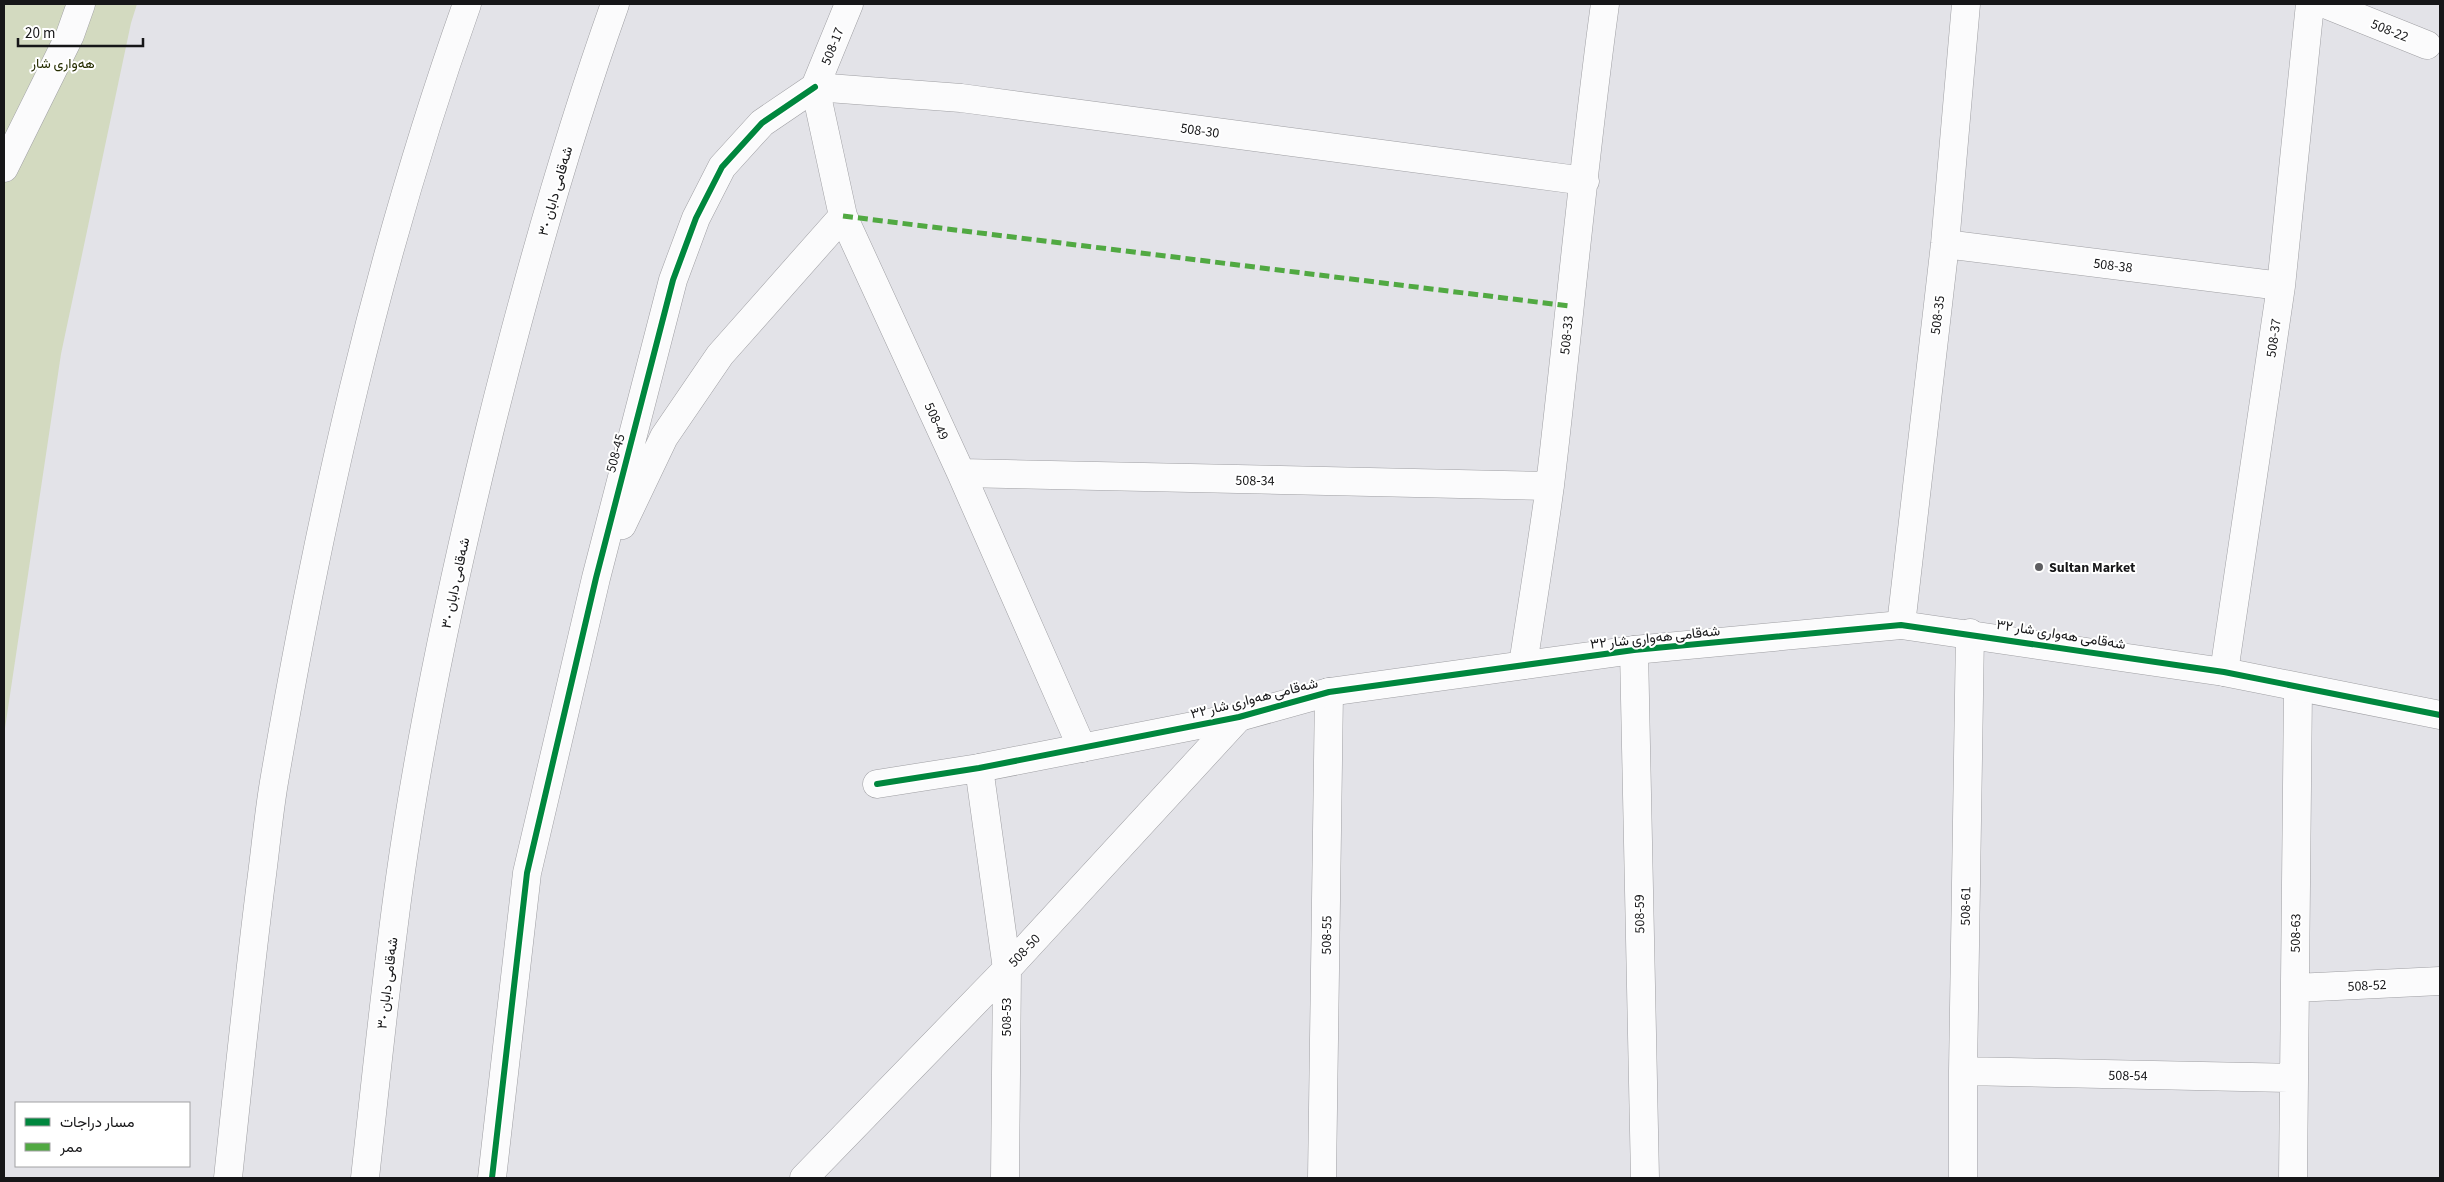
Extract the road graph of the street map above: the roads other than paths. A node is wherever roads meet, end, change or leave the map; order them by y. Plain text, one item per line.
1 (81, 4) edge
2 (466, 4) edge
3 (615, 4) edge
4 (849, 4) edge
5 (1605, 4) edge
6 (1966, 4) edge
7 (2310, 4) edge
8 (2325, 4) edge
9 (2427, 45) dead end
10 (815, 87) junction
11 (4, 168) edge
12 (1585, 181) junction
13 (843, 216) junction
14 (1945, 244) junction
15 (2281, 286) junction
16 (961, 473) junction
17 (1550, 486) junction
18 (596, 578) junction
19 (1901, 625) junction
20 (1970, 634) junction
21 (1634, 650) junction
22 (1524, 665) junction
23 (2224, 672) junction
24 (2298, 688) junction
25 (1329, 692) junction
26 (2440, 715) edge
27 (1238, 717) junction
28 (1082, 748) junction
29 (979, 768) junction
30 (877, 784) dead end
31 (1006, 969) junction
32 (2440, 980) edge
33 (2295, 988) junction
34 (1963, 1071) junction
35 (2294, 1078) junction
36 (228, 1178) edge
37 (365, 1178) edge
38 (492, 1178) edge
39 (804, 1178) edge
40 (1005, 1178) edge
41 (1322, 1178) edge
42 (1645, 1178) edge
43 (1963, 1178) edge
44 (2293, 1178) edge

1 - 11 street
2 - 36 street
3 - 37 street, شەقامی دابان ٣٠
4 - 10 street, 508-17
5 - 12 street, 508-33
6 - 14 street, 508-35
7 - 15 street, 508-37
8 - 9 street, 508-22
10 - 12 street, 508-30
10 - 13 street, 508-49
10 - 18 street, 508-45
12 - 17 street, 508-33
13 - 16 street, 508-49
13 - 18 street
14 - 15 street, 508-38
14 - 19 street, 508-35
15 - 23 street, 508-37
16 - 17 street, 508-34
16 - 28 street, 508-49
17 - 22 street, 508-33
18 - 38 street, 508-45
19 - 20 street, شەقامی هەواری شار ٣٢
19 - 21 street, شەقامی هەواری شار ٣٢
20 - 23 street, شەقامی هەواری شار ٣٢
20 - 34 street, 508-61
21 - 22 street, شەقامی هەواری شار ٣٢
21 - 42 street, 508-59
22 - 25 street, شەقامی هەواری شار ٣٢
23 - 24 street, شەقامی هەواری شار ٣٢
24 - 26 street, شەقامی هەواری شار ٣٢
24 - 33 street, 508-63
25 - 27 street, شەقامی هەواری شار ٣٢
25 - 41 street, 508-55
27 - 28 street, شەقامی هەواری شار ٣٢
27 - 31 street, 508-50
28 - 29 street, شەقامی هەواری شار ٣٢
29 - 30 street, شەقامی هەواری شار ٣٢
29 - 31 street, 508-53
31 - 39 street, 508-50
31 - 40 street, 508-53
32 - 33 street, 508-52
33 - 35 street, 508-63
34 - 35 street, 508-54
34 - 43 street, 508-61
35 - 44 street, 508-63

